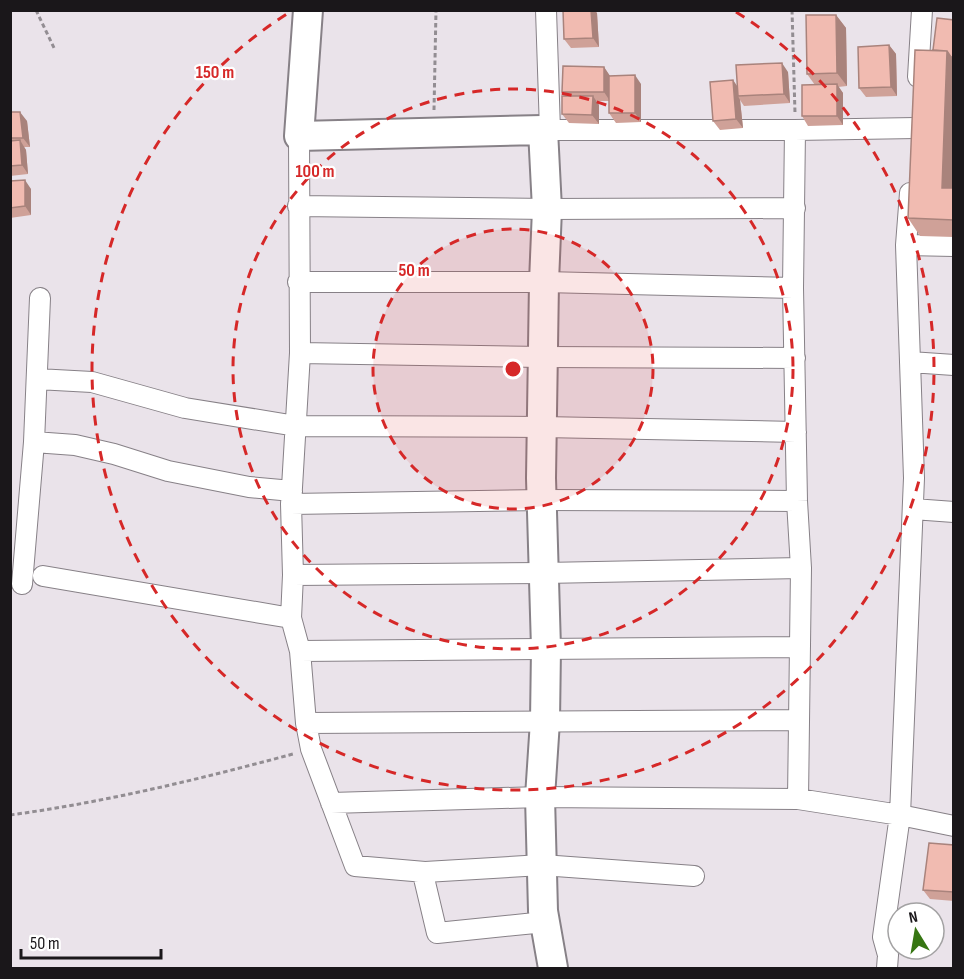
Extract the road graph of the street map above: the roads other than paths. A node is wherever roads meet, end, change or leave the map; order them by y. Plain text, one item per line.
1 (308, 10) edge
2 (546, 10) edge
3 (922, 10) edge
4 (916, 128) junction
5 (546, 130) junction
6 (795, 130) junction
7 (299, 136) junction
8 (914, 152) edge
9 (912, 175) edge
10 (298, 206) junction
11 (795, 208) junction
12 (547, 209) junction
13 (906, 245) junction
14 (954, 246) edge
15 (298, 282) junction
16 (544, 282) junction
17 (793, 288) junction
18 (40, 298) dead end
19 (300, 353) junction
20 (543, 357) junction
21 (795, 358) junction
22 (910, 362) junction
23 (954, 365) edge
24 (37, 379) junction
25 (296, 426) junction
26 (542, 427) junction
27 (796, 432) junction
28 (34, 442) junction
29 (292, 497) junction
30 (543, 500) junction
31 (797, 501) junction
32 (913, 509) junction
33 (954, 512) edge
34 (801, 568) junction
35 (544, 573) junction
36 (293, 575) junction
37 (43, 576) dead end
38 (22, 584) dead end
39 (291, 618) junction
40 (800, 647) junction
41 (546, 648) junction
42 (300, 651) junction
43 (799, 720) junction
44 (545, 722) junction
45 (306, 723) junction
46 (540, 797) junction
47 (798, 799) junction
48 (331, 803) junction
49 (900, 815) junction
50 (954, 826) edge
51 (542, 865) junction
52 (425, 872) junction
53 (694, 876) dead end
54 (545, 922) junction
55 (553, 969) edge
56 (887, 969) edge

1 - 7 street
2 - 5 street
3 - 4 street
4 - 6 street
4 - 8 street
5 - 6 street
5 - 7 street
5 - 12 street
6 - 11 street
7 - 10 street
9 - 13 street
10 - 12 street
10 - 15 street
11 - 12 street
11 - 17 street
12 - 16 street
13 - 14 street
13 - 22 street
15 - 16 street
15 - 19 street
16 - 17 street
16 - 20 street
17 - 21 street
18 - 24 street
19 - 20 street
19 - 25 street
20 - 21 street
20 - 26 street
21 - 27 street
22 - 23 street
22 - 32 street
24 - 25 street
24 - 28 street
25 - 26 street
25 - 29 street
26 - 27 street
26 - 30 street
27 - 31 street
28 - 29 street
28 - 38 street
29 - 30 street
29 - 36 street
30 - 31 street
30 - 35 street
31 - 34 street
32 - 33 street
32 - 49 street
34 - 35 street
34 - 40 street
35 - 36 street
35 - 41 street
36 - 39 street
37 - 39 street
39 - 42 street
40 - 41 street
40 - 43 street
41 - 42 street
41 - 44 street
42 - 45 street
43 - 44 street
43 - 47 street
44 - 45 street
44 - 46 street
45 - 48 street
46 - 47 street
46 - 48 street
46 - 51 street
47 - 49 street
48 - 52 street
49 - 50 street
49 - 56 street
51 - 52 street
51 - 53 street
51 - 54 street
52 - 54 street
54 - 55 street

